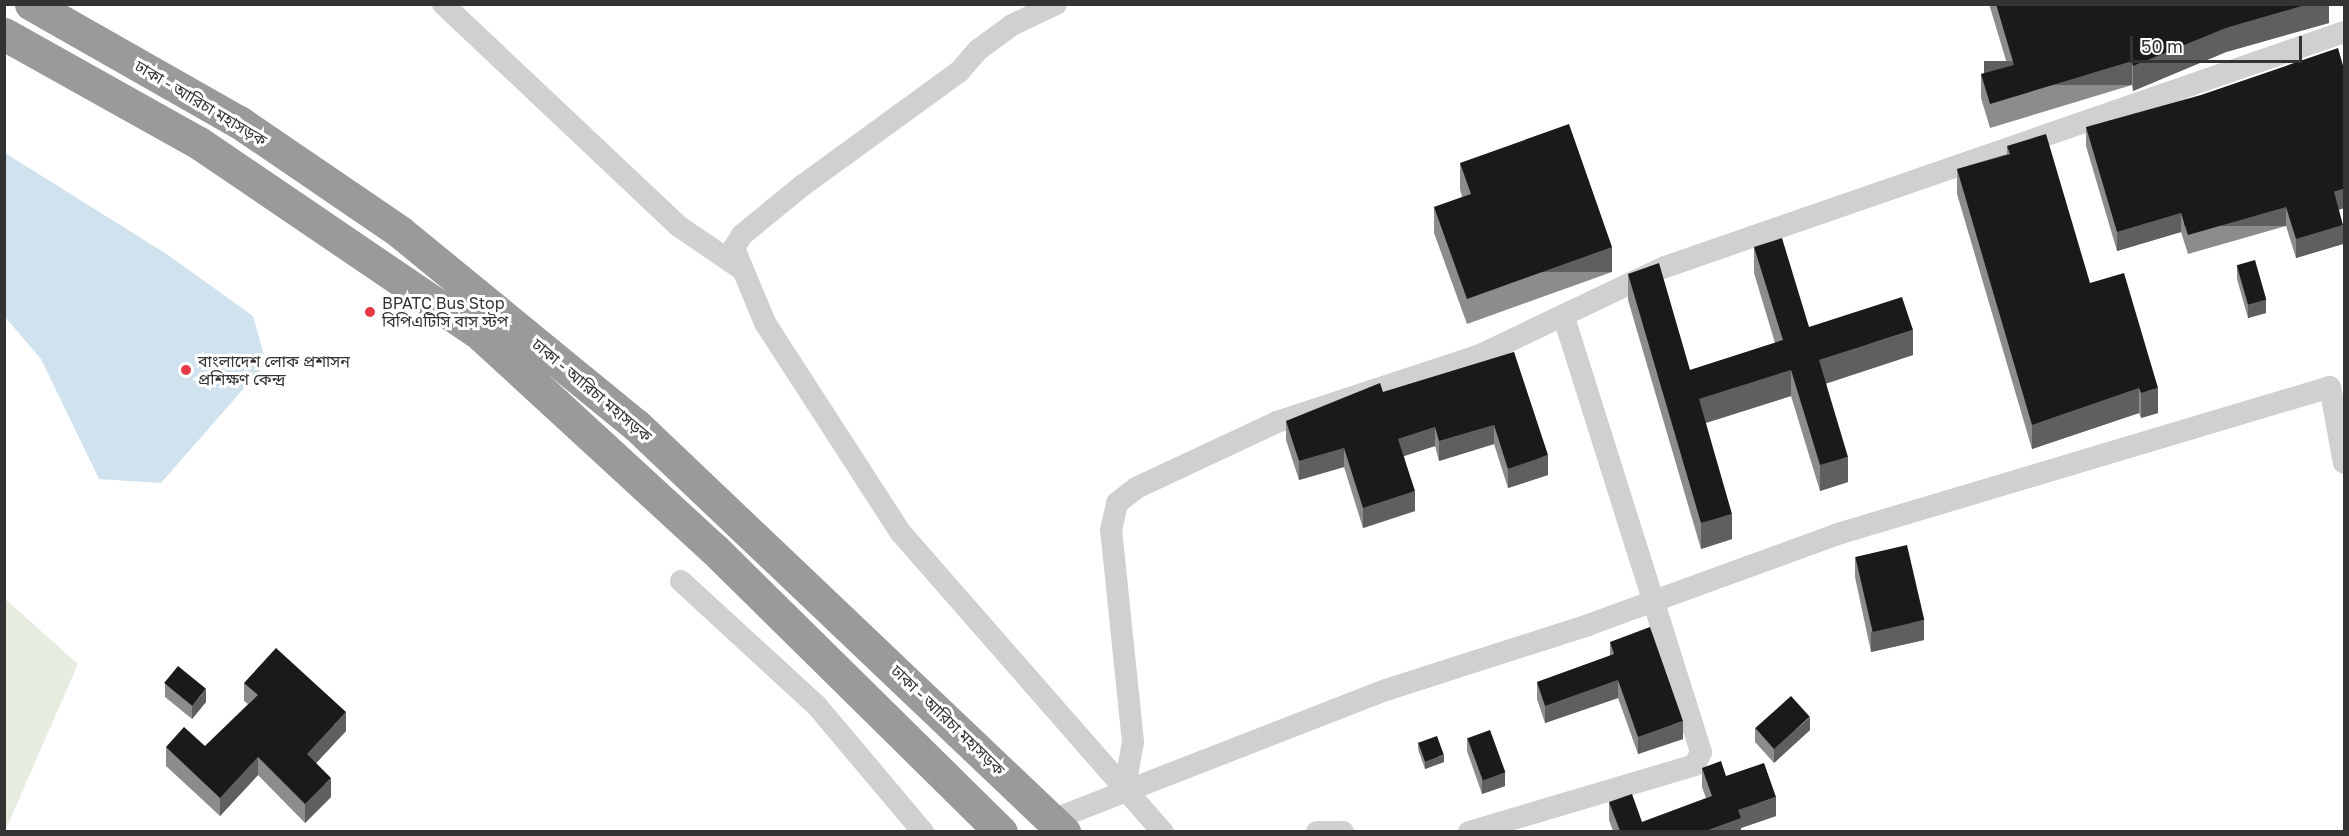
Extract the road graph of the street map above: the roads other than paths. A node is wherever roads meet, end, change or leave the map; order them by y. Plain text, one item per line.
1 (31, 4) edge
2 (443, 4) edge
3 (1056, 4) edge
4 (2344, 32) edge
5 (4, 34) edge
6 (740, 268) junction
7 (1563, 315) junction
8 (2344, 463) edge
9 (681, 581) dead end
10 (1650, 603) junction
11 (1124, 792) junction
12 (1058, 826) edge
13 (923, 831) edge
14 (1001, 831) edge
15 (1163, 831) edge
16 (1317, 831) edge
17 (1343, 831) edge
18 (1469, 831) edge

1 - 12 highway, ঢাকা - আরিচা মহাসড়ক
2 - 6 street
3 - 6 street
4 - 7 street
5 - 14 highway, ঢাকা - আরিচা মহাসড়ক
6 - 11 street
7 - 10 street
7 - 11 street
8 - 10 street
9 - 13 street
10 - 11 street
10 - 18 street
11 - 12 street
11 - 15 street
16 - 17 street

